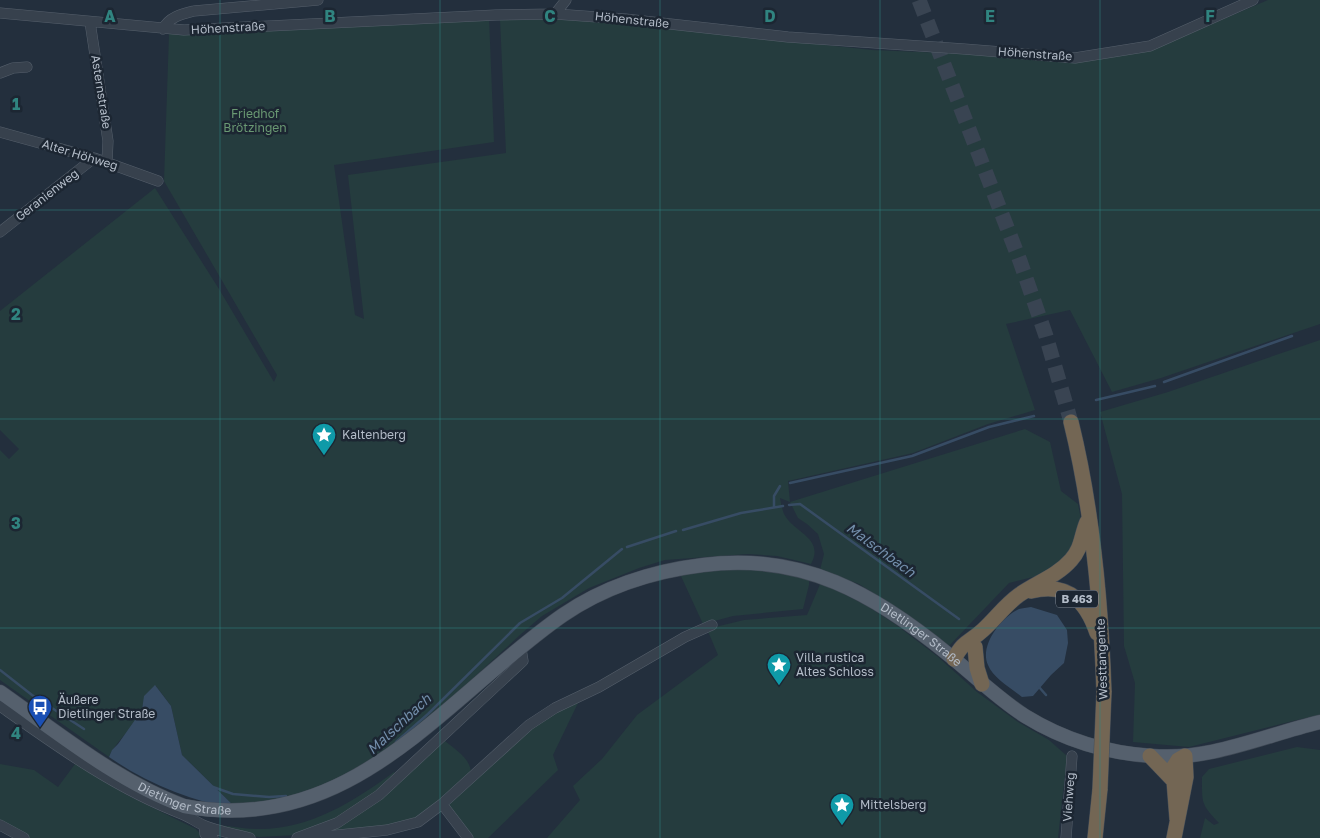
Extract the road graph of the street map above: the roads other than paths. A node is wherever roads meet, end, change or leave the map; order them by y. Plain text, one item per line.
1 (318, 0) edge
2 (566, 0) edge
3 (1253, 0) edge
4 (0, 13) edge
5 (555, 14) junction
6 (90, 22) junction
7 (163, 29) junction
8 (26, 66) dead end
9 (0, 73) edge
10 (0, 132) edge
11 (94, 158) junction
12 (107, 162) junction
13 (158, 181) dead end
14 (0, 232) edge
15 (1071, 422) tunnel mouth
16 (1090, 516) junction
17 (1022, 593) junction
18 (712, 625) dead end
19 (983, 630) junction
20 (976, 648) junction
21 (521, 649) junction
22 (1103, 651) junction
23 (954, 659) junction
24 (982, 684) junction
25 (0, 692) edge
26 (0, 706) edge
27 (1320, 722) edge
28 (1072, 756) dead end
29 (1150, 756) junction
30 (1185, 756) junction
31 (1174, 781) junction
32 (1100, 794) junction
33 (339, 799) dead end
34 (442, 804) junction
35 (320, 807) dead end
36 (1177, 819) junction
37 (0, 824) edge
38 (204, 826) junction
39 (316, 832) junction
40 (24, 838) edge
41 (213, 838) edge
42 (250, 838) edge
43 (296, 838) edge
44 (468, 838) edge
45 (1066, 838) edge
46 (1094, 838) edge
47 (1105, 838) edge
48 (1174, 838) edge

1 - 7 street
2 - 5 street
3 - 5 street, Höhenstraße
4 - 6 street, Höhenstraße
5 - 7 street, Höhenstraße
6 - 7 street, Höhenstraße
6 - 12 street, Asternstraße
8 - 9 street
10 - 11 street, Alter Höhweg
11 - 12 street, Alter Höhweg
11 - 14 street, Geranienweg
12 - 13 street, Alter Höhweg
15 - 16 highway, Westtangente / B 463
16 - 17 highway, B 463
16 - 22 highway, Westtangente / B 463
17 - 19 highway, B 463
17 - 22 highway, B 463
18 - 34 street
19 - 20 highway, B 463
19 - 23 highway, B 463
20 - 23 highway
20 - 24 highway, B 463
21 - 23 main road, Dietlinger Straße
21 - 33 main road, Dietlinger Straße
21 - 39 street
22 - 32 highway, Westtangente / B 463, bridge
23 - 24 main road, Dietlinger Straße
24 - 29 main road, Dietlinger Straße
25 - 35 main road, Dietlinger Straße
26 - 38 street, Dietlinger Straße
27 - 30 main road, Dietlinger Straße
28 - 45 street, Viehweg
29 - 30 main road, Dietlinger Straße
29 - 31 highway
30 - 31 highway
30 - 36 highway
31 - 36 highway
32 - 46 highway, Westtangente / B 463
32 - 47 highway, B 463
34 - 39 street
34 - 44 street
36 - 48 highway
37 - 40 street
38 - 41 street, Dietlinger Straße
38 - 42 street, Dietlinger Straße
39 - 43 street

